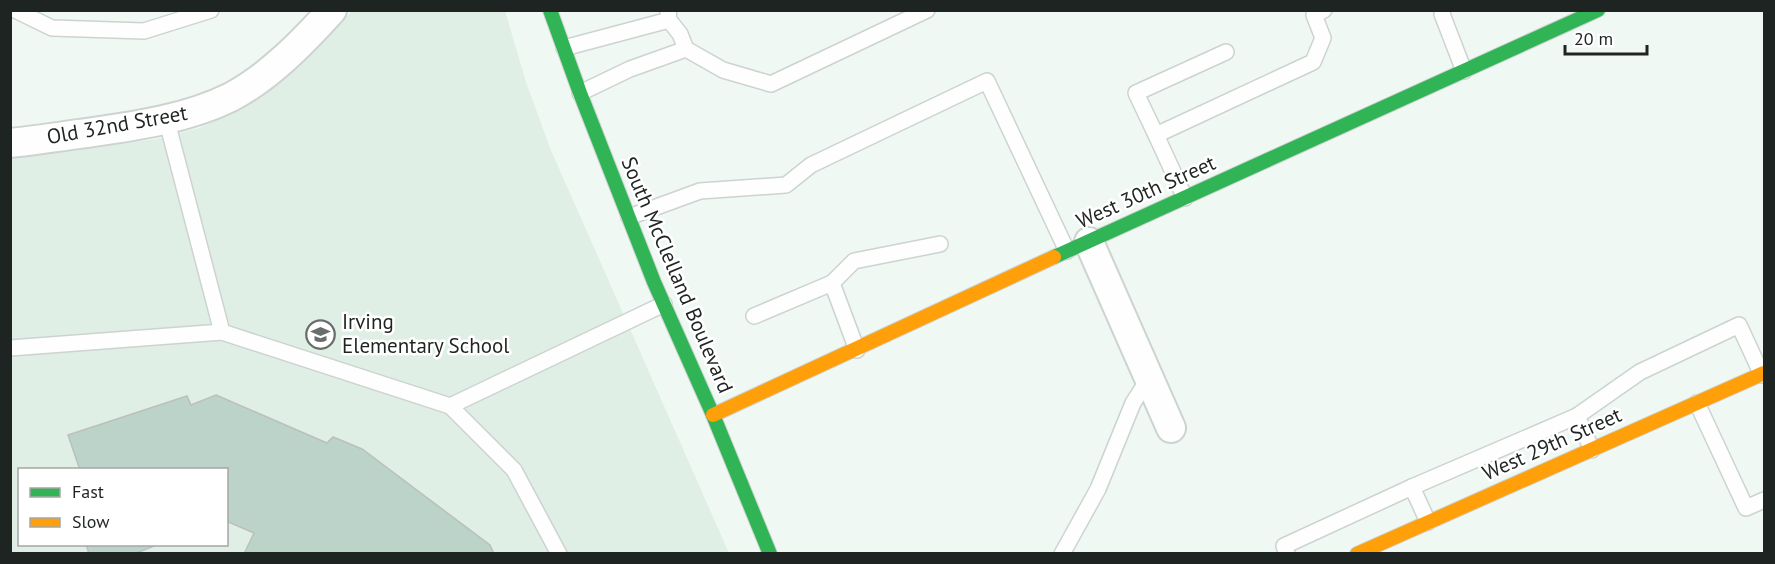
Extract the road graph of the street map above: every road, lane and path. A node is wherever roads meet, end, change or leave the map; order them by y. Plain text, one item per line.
1 (15, 10) edge
2 (211, 10) edge
3 (332, 10) edge
4 (550, 10) edge
5 (927, 10) edge
6 (1324, 10) edge
7 (1443, 10) edge
8 (1598, 10) edge
9 (669, 15) edge
10 (564, 48) junction
11 (686, 49) junction
12 (1226, 52) dead end
13 (1464, 71) junction
14 (580, 93) junction
15 (166, 118) junction
16 (1156, 135) junction
17 (12, 141) edge
18 (1185, 198) junction
19 (629, 218) junction
20 (940, 244) dead end
21 (1078, 247) junction
22 (832, 283) junction
23 (664, 304) junction
24 (754, 316) dead end
25 (222, 332) junction
26 (10, 348) edge
27 (857, 350) junction
28 (1763, 374) edge
29 (1149, 378) junction
30 (1697, 403) junction
31 (450, 406) junction
32 (713, 415) junction
33 (1577, 416) junction
34 (1172, 428) dead end
35 (1592, 450) junction
36 (1412, 487) junction
37 (1764, 500) edge
38 (1428, 522) junction
39 (559, 554) edge
40 (770, 554) edge
41 (1062, 554) edge
42 (1287, 554) edge
43 (1357, 554) edge

1 - 2 lane
3 - 15 street, Old 32nd Street
4 - 10 street, South McClelland Boulevard
5 - 11 lane
6 - 16 lane
7 - 13 lane
8 - 13 street, West 30th Street
9 - 10 lane
9 - 11 lane
10 - 14 street, South McClelland Boulevard
11 - 14 lane
12 - 16 lane
13 - 18 street, West 30th Street
14 - 19 street, South McClelland Boulevard
15 - 17 street, Old 32nd Street
15 - 25 lane
16 - 18 lane
18 - 21 street, West 30th Street
19 - 21 lane
19 - 23 street, South McClelland Boulevard
20 - 22 lane
21 - 27 street, West 30th Street
21 - 29 street
22 - 24 lane
22 - 27 lane
23 - 31 lane
23 - 32 street, South McClelland Boulevard
25 - 26 lane
25 - 31 lane
27 - 32 street, West 30th Street
28 - 30 street, West 29th Street
28 - 33 lane
29 - 34 street
29 - 41 lane
30 - 35 street, West 29th Street
30 - 37 lane
31 - 39 lane
32 - 40 street, South McClelland Boulevard
33 - 35 lane
33 - 36 lane
35 - 38 street, West 29th Street
36 - 38 lane
36 - 42 lane
38 - 43 street, West 29th Street

